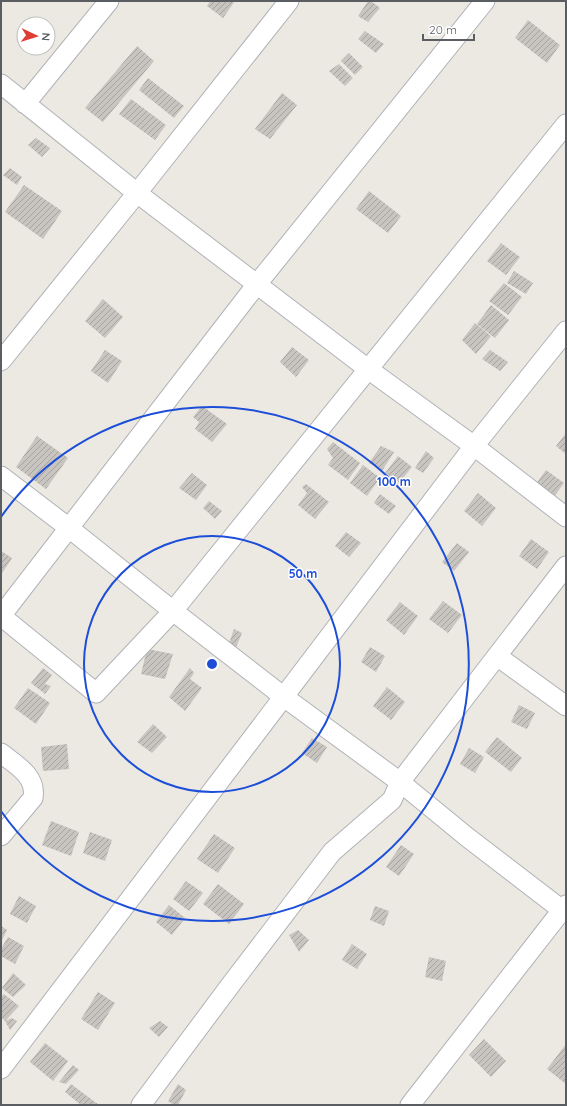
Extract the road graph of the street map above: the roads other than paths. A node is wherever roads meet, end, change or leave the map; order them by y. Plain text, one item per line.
1 (109, 1) edge
2 (289, 1) edge
3 (485, 1) edge
4 (9, 96) edge
5 (566, 124) edge
6 (137, 193) junction
7 (257, 284) junction
8 (566, 331) edge
9 (1, 361) edge
10 (368, 369) junction
11 (474, 446) junction
12 (1, 476) edge
13 (566, 517) edge
14 (69, 528) junction
15 (566, 566) edge
16 (173, 611) junction
17 (1, 616) edge
18 (497, 656) junction
19 (284, 697) junction
20 (566, 706) edge
21 (1, 753) edge
22 (400, 782) junction
23 (1, 836) edge
24 (564, 908) edge
25 (1, 1069) edge
26 (141, 1105) edge
27 (410, 1105) edge

1 - 4 street
2 - 6 street
3 - 7 street
4 - 6 street
5 - 10 street
6 - 7 street
6 - 9 street
7 - 10 street
7 - 14 street
8 - 11 street
10 - 11 street
10 - 16 street
11 - 13 street
11 - 19 street
12 - 14 street
14 - 16 street
14 - 17 street
15 - 18 street
16 - 17 street
16 - 19 street
18 - 20 street
18 - 22 street
19 - 22 street
19 - 25 street
21 - 23 street
22 - 24 street
22 - 26 street
24 - 27 street

